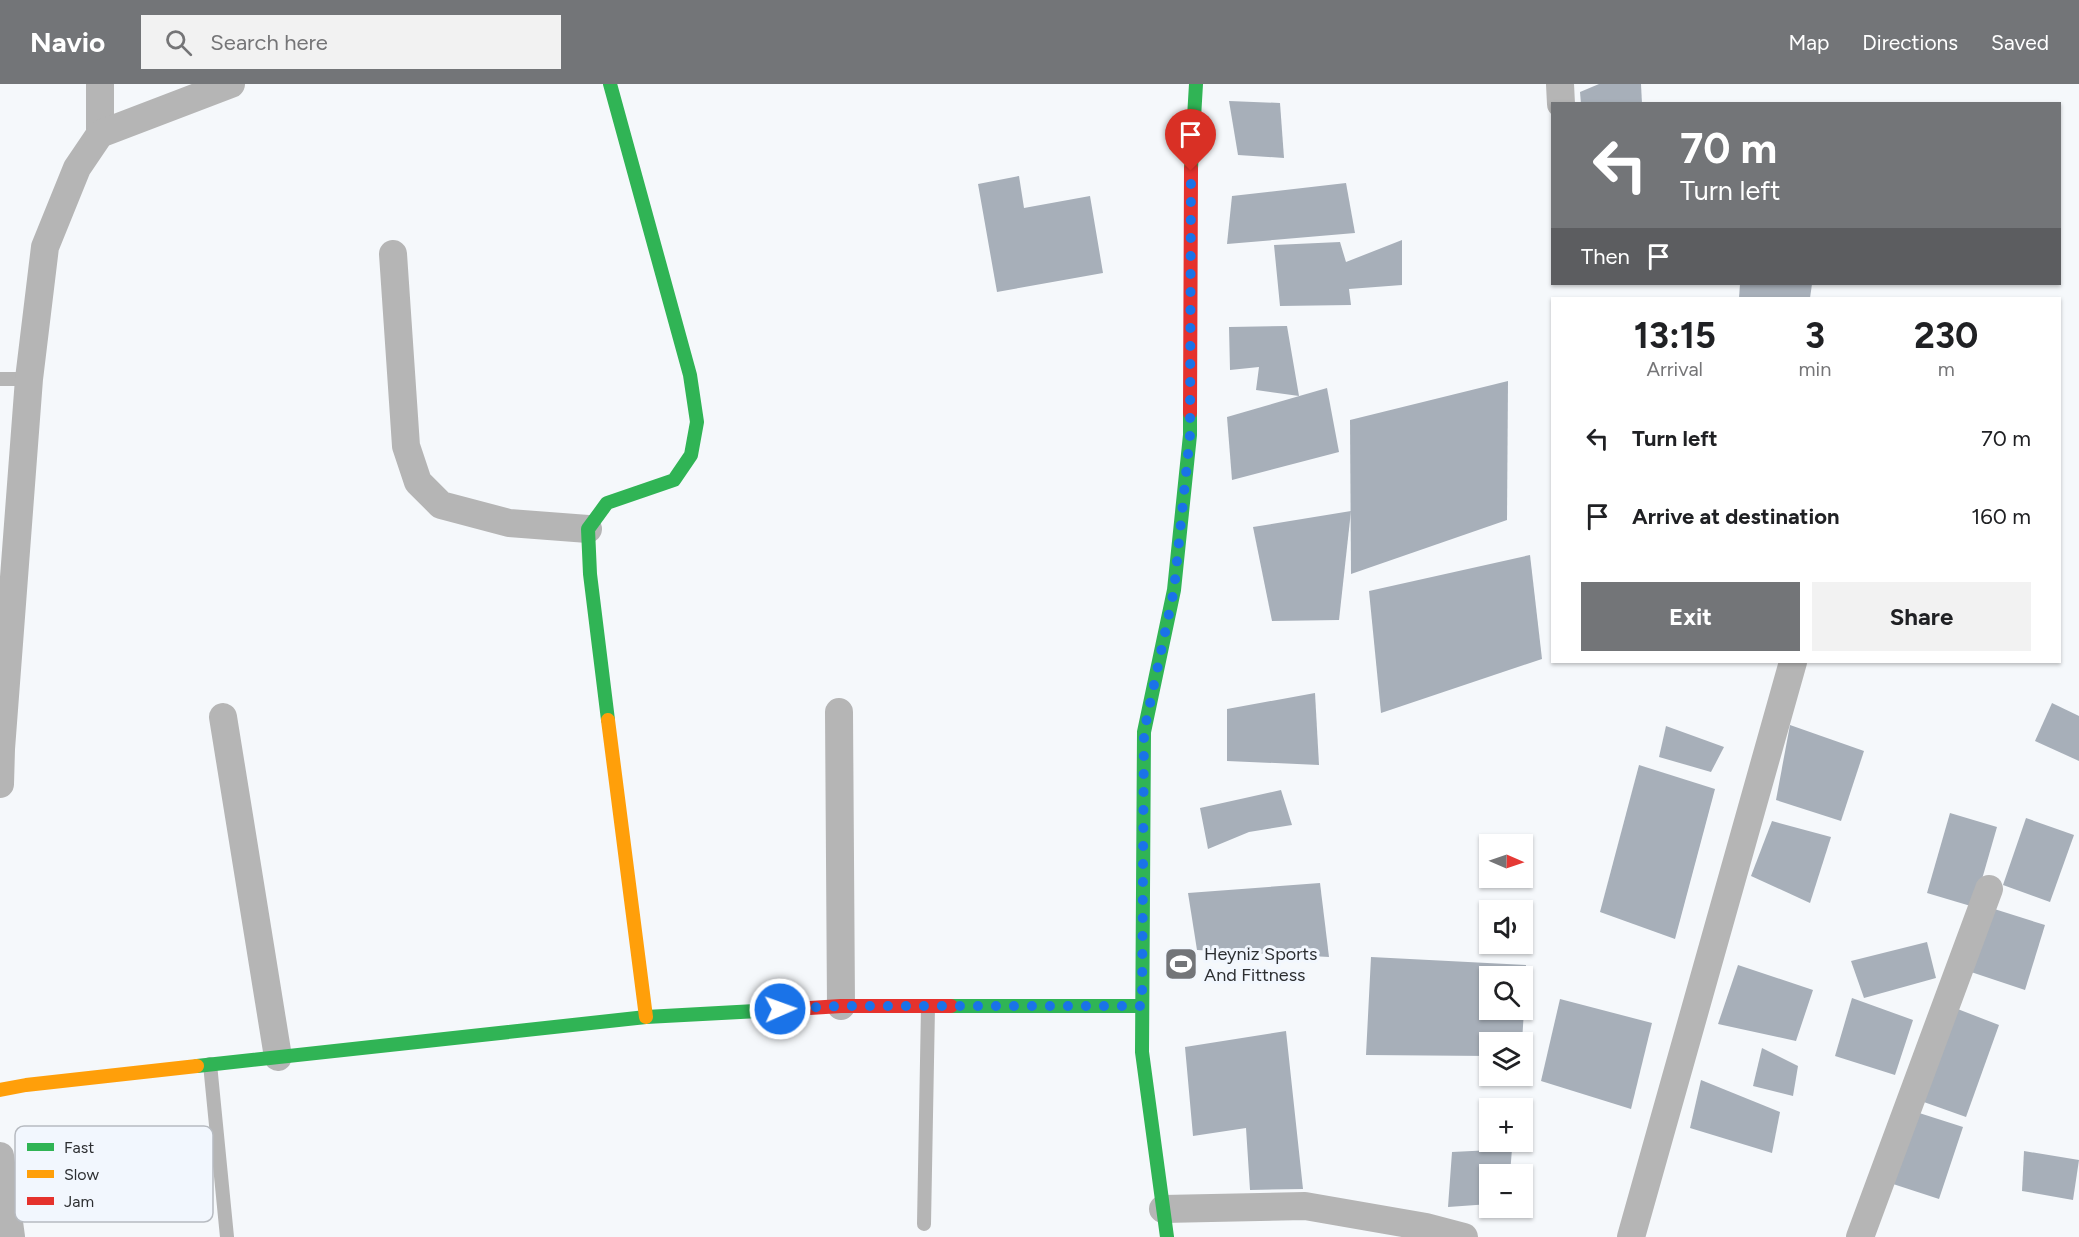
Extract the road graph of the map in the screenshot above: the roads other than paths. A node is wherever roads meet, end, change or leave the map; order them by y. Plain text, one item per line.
1 (100, 84) edge
2 (231, 84) edge
3 (610, 84) edge
4 (1196, 84) edge
5 (1560, 84) edge
6 (1561, 102) edge
7 (100, 134) junction
8 (393, 254) dead end
9 (0, 379) edge
10 (29, 379) junction
11 (588, 529) junction
12 (6, 595) edge
13 (1793, 663) edge
14 (839, 712) dead end
15 (223, 717) dead end
16 (1, 749) edge
17 (0, 784) edge
18 (1989, 889) dead end
19 (841, 1006) junction
20 (1142, 1006) junction
21 (928, 1007) junction
22 (646, 1017) junction
23 (278, 1057) junction
24 (210, 1065) junction
25 (0, 1090) edge
26 (0, 1156) edge
27 (1163, 1209) junction
28 (924, 1224) dead end
29 (11, 1237) edge
30 (226, 1237) edge
31 (1167, 1237) edge
32 (1464, 1237) edge
33 (1631, 1237) edge
34 (1860, 1237) edge

1 - 7 street
2 - 7 street
3 - 11 street
4 - 20 street
5 - 6 street
7 - 10 street
8 - 11 street
9 - 10 lane
10 - 12 street
11 - 22 street
12 - 16 street
13 - 33 street
14 - 19 street
15 - 23 street
16 - 17 street
18 - 34 street
19 - 21 street
19 - 22 street
20 - 21 street
20 - 27 street
21 - 28 lane
22 - 23 street
23 - 24 street
24 - 25 street
24 - 30 lane
26 - 29 street
27 - 31 street
27 - 32 street

